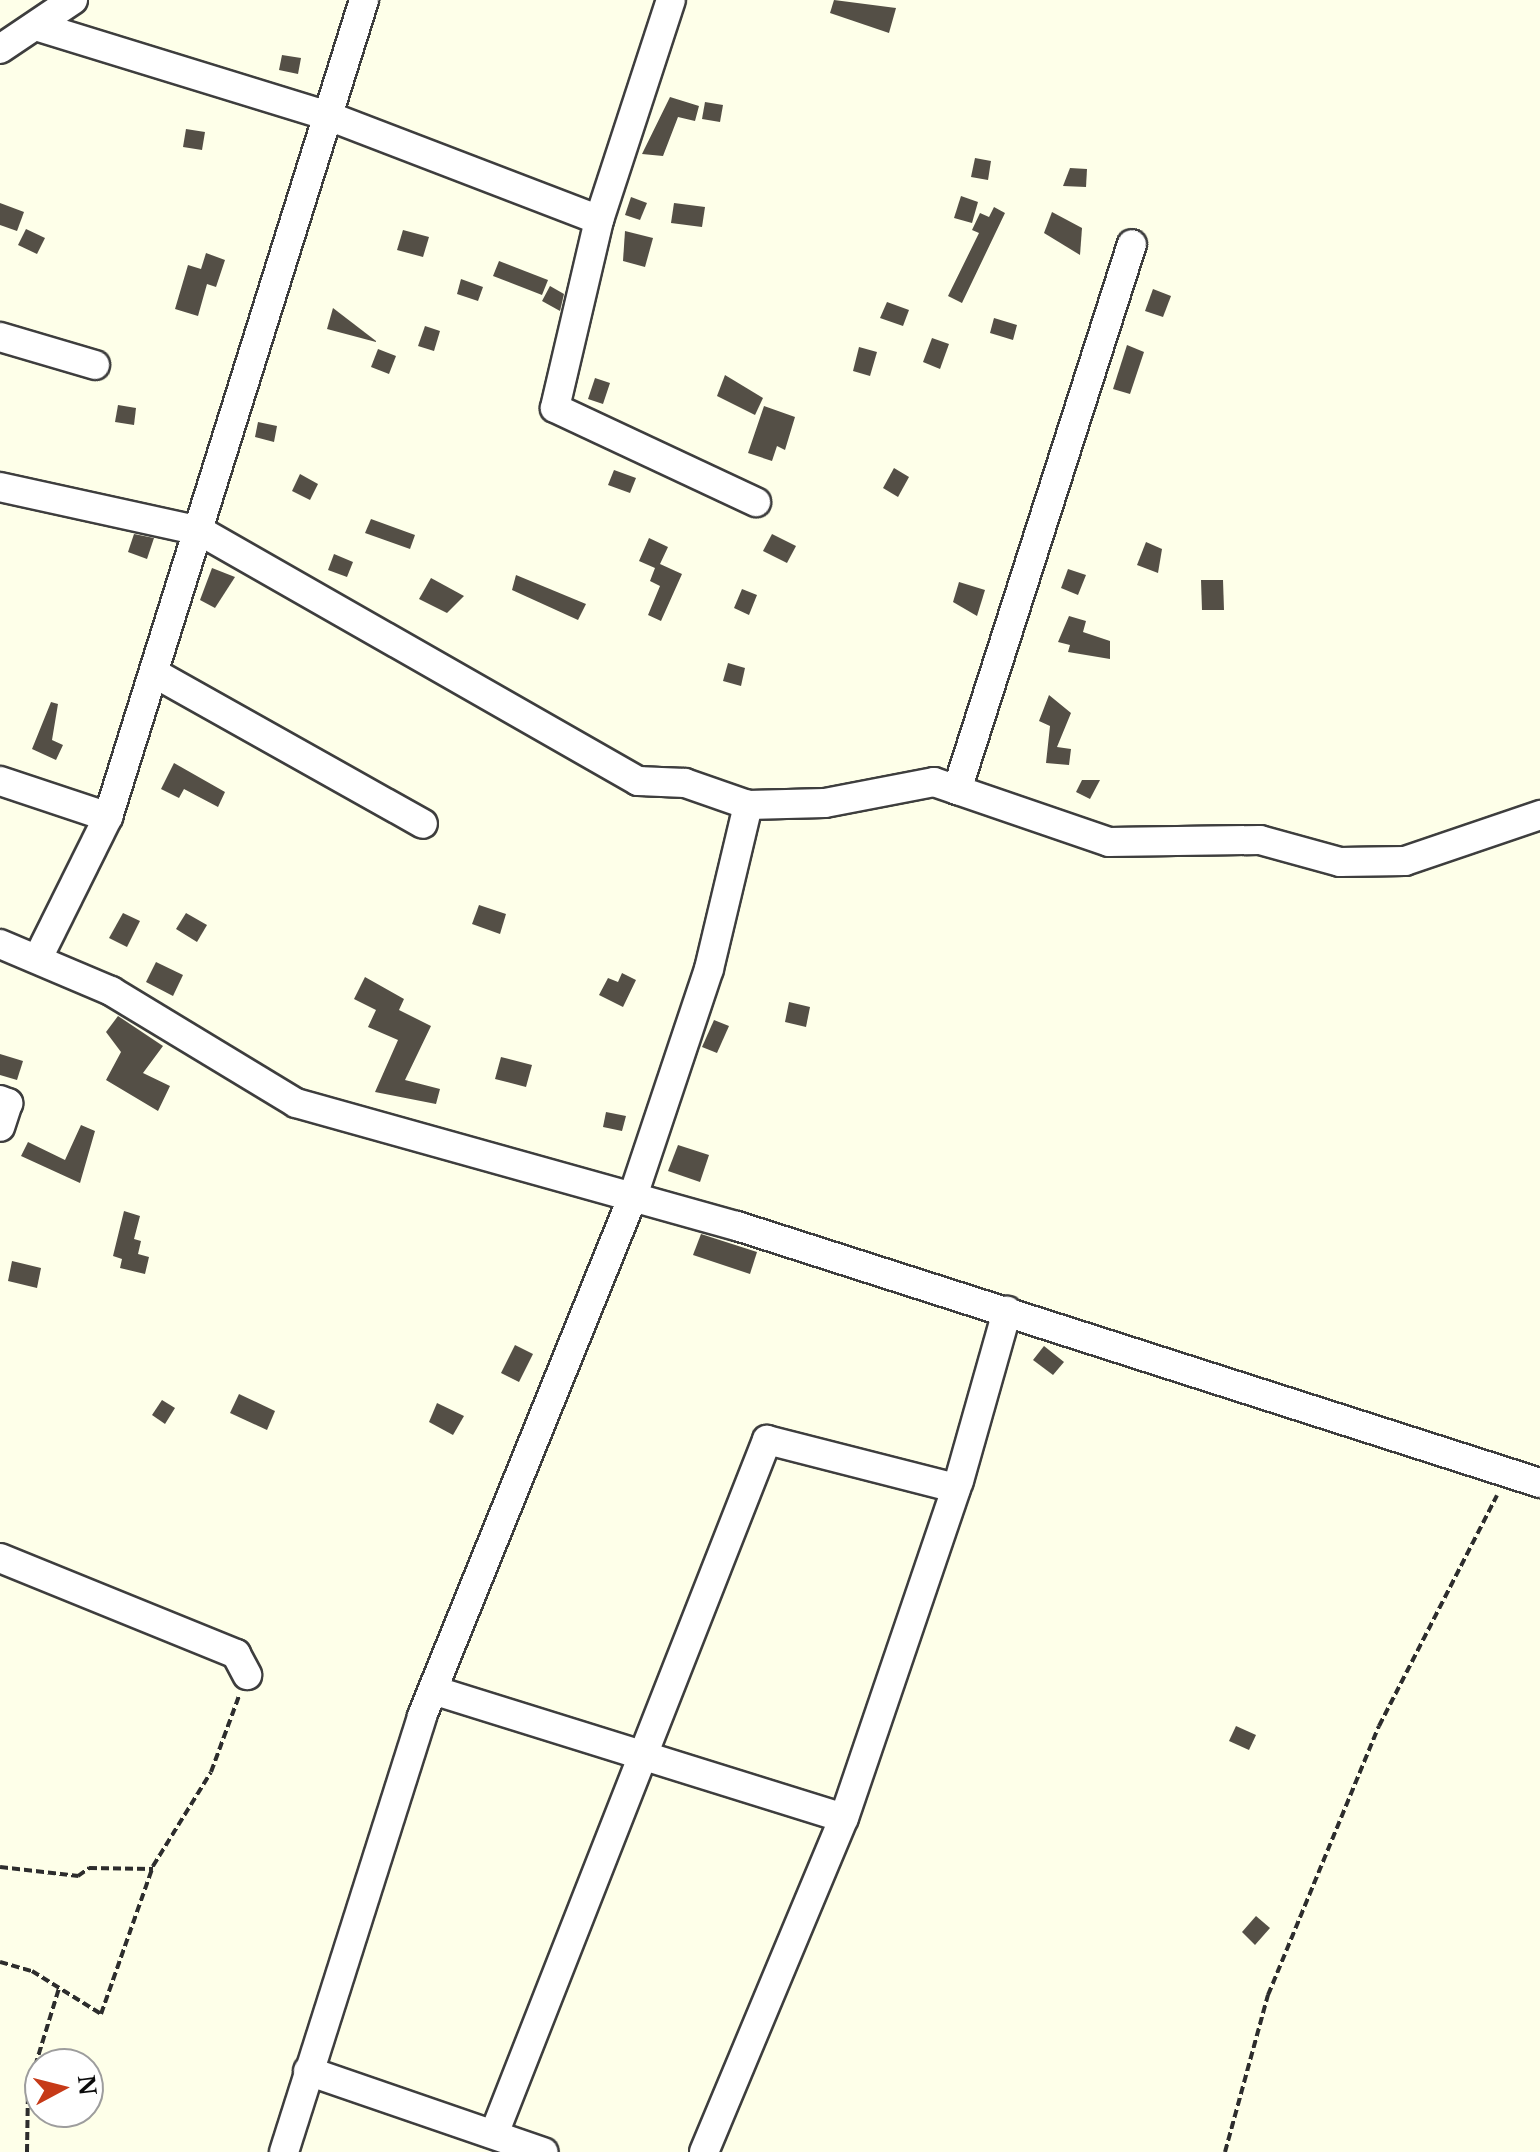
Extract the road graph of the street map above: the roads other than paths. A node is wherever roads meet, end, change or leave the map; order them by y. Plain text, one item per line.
1 (73, 0) edge
2 (364, 0) edge
3 (671, 0) edge
4 (36, 26) junction
5 (0, 49) edge
6 (331, 117) junction
7 (599, 220) junction
8 (1132, 244) dead end
9 (0, 337) edge
10 (95, 365) dead end
11 (0, 487) edge
12 (756, 502) dead end
13 (200, 531) junction
14 (156, 674) junction
15 (0, 781) edge
16 (957, 790) junction
17 (748, 805) junction
18 (1540, 815) edge
19 (108, 817) junction
20 (423, 824) dead end
21 (0, 944) edge
22 (39, 956) junction
23 (0, 1100) edge
24 (0, 1127) edge
25 (633, 1196) junction
26 (1007, 1311) junction
27 (1540, 1483) edge
28 (956, 1488) junction
29 (0, 1558) edge
30 (247, 1675) road end
31 (433, 1690) junction
32 (645, 1756) junction
33 (844, 1818) junction
34 (308, 2071) junction
35 (494, 2134) junction
36 (284, 2152) edge
37 (543, 2152) edge
38 (704, 2152) edge

1 - 4 street
2 - 6 street
3 - 7 street
4 - 5 street
4 - 6 street
6 - 7 street
6 - 13 street
7 - 12 street
8 - 16 street
9 - 10 street
11 - 13 street
13 - 14 street
13 - 17 street
14 - 19 street
14 - 20 street
15 - 19 street
16 - 17 street
16 - 18 street
17 - 25 street
19 - 22 street
21 - 22 street
22 - 25 street
23 - 24 street
25 - 26 street
25 - 31 street
26 - 27 street
26 - 28 street
28 - 32 street
28 - 33 street
29 - 30 street
31 - 32 street
31 - 34 street
32 - 33 street
32 - 35 street
33 - 38 street
34 - 35 street
34 - 36 street
35 - 37 street

